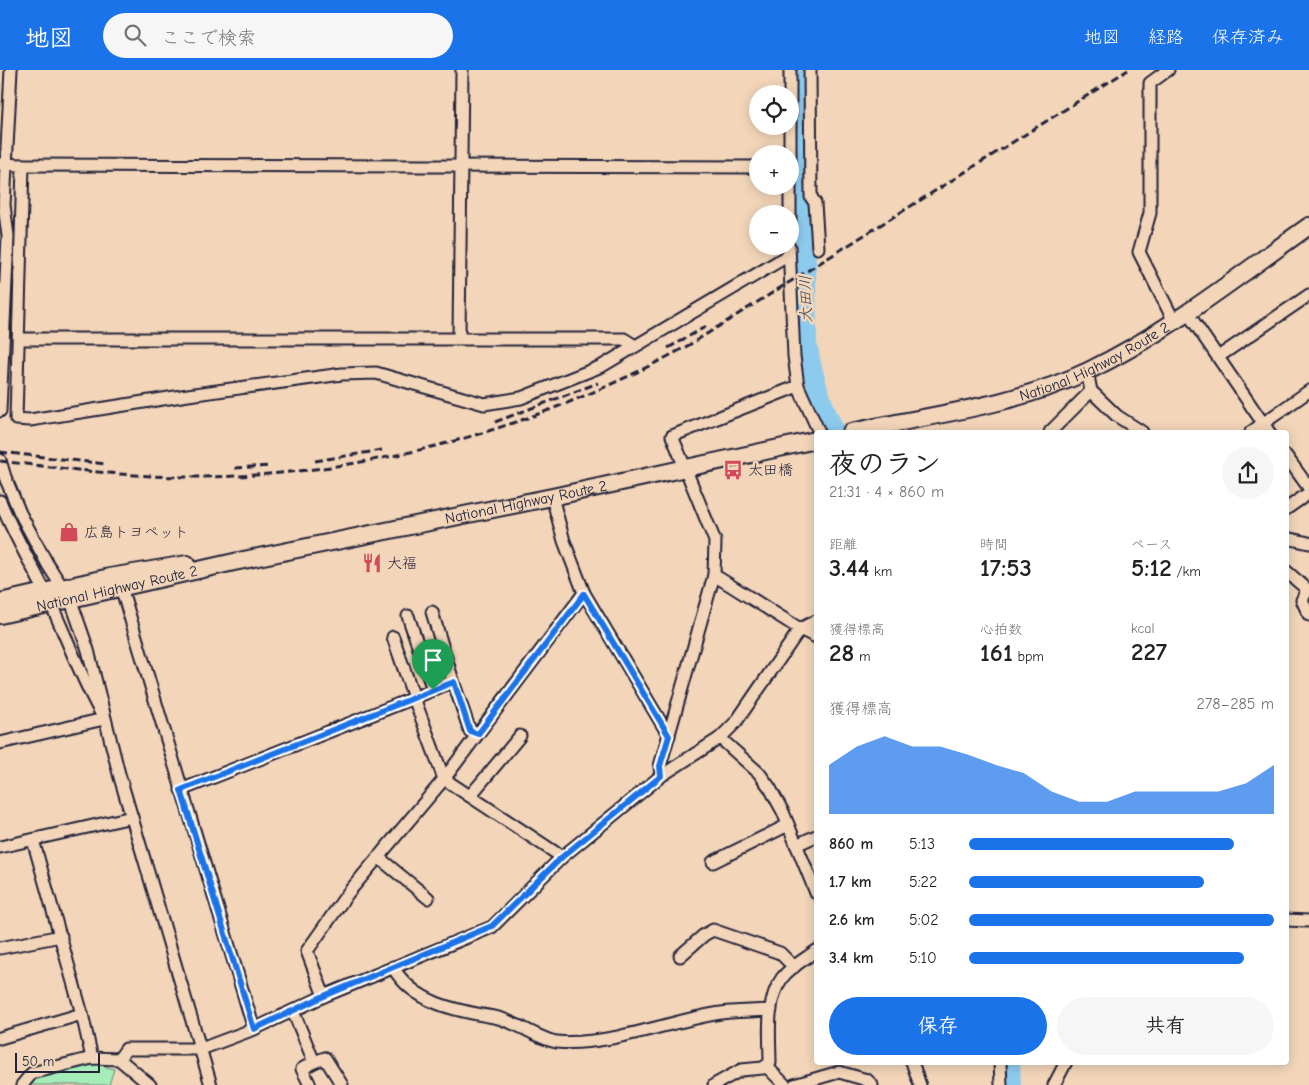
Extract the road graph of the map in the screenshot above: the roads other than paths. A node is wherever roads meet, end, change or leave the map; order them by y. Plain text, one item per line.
1 (11, 70) edge
2 (462, 70) edge
3 (790, 70) edge
4 (810, 70) edge
5 (1168, 70) edge
6 (789, 145) edge
7 (3, 164) edge
8 (461, 165) junction
9 (23, 166) junction
10 (749, 167) edge
11 (2, 210) edge
12 (1309, 226) edge
13 (818, 248) dead end
14 (783, 255) edge
15 (789, 255) edge
16 (1309, 295) edge
17 (1187, 312) junction
18 (1174, 321) junction
19 (459, 338) junction
20 (19, 339) junction
21 (635, 346) junction
22 (1218, 357) junction
23 (1087, 371) junction
24 (798, 386) junction
25 (1091, 391) junction
26 (1309, 391) edge
27 (0, 411) edge
28 (1266, 428) edge
29 (818, 430) edge
30 (861, 430) edge
31 (1052, 430) edge
32 (1139, 430) edge
33 (814, 440) edge
34 (0, 460) edge
35 (1289, 460) edge
36 (683, 468) junction
37 (1309, 488) edge
38 (1309, 493) edge
39 (552, 497) junction
40 (0, 501) edge
41 (1289, 507) edge
42 (1289, 539) edge
43 (1309, 543) edge
44 (234, 562) junction
45 (1289, 574) edge
46 (714, 575) junction
47 (121, 587) junction
48 (1308, 590) edge
49 (67, 594) junction
50 (584, 594) junction
51 (48, 598) junction
52 (0, 602) edge
53 (432, 612) dead end
54 (0, 615) edge
55 (1309, 615) edge
56 (408, 616) dead end
57 (814, 622) edge
58 (800, 630) junction
59 (814, 636) edge
60 (393, 637) dead end
61 (454, 682) junction
62 (433, 690) junction
63 (414, 698) junction
64 (104, 719) junction
65 (478, 734) junction
66 (520, 736) dead end
67 (669, 736) junction
68 (720, 738) junction
69 (0, 743) edge
70 (661, 776) junction
71 (444, 779) junction
72 (181, 790) junction
73 (470, 796) junction
74 (132, 817) junction
75 (788, 825) junction
76 (814, 837) edge
77 (34, 840) junction
78 (796, 845) junction
79 (0, 847) edge
80 (378, 857) junction
81 (562, 857) junction
82 (713, 862) dead end
83 (812, 871) edge
84 (428, 898) dead end
85 (1289, 920) edge
86 (1309, 921) edge
87 (61, 936) junction
88 (0, 948) edge
89 (814, 953) edge
90 (680, 956) dead end
91 (393, 967) junction
92 (794, 967) junction
93 (324, 996) junction
94 (771, 1010) junction
95 (293, 1011) junction
96 (82, 1014) junction
97 (254, 1029) junction
98 (0, 1038) edge
99 (201, 1049) junction
100 (92, 1058) junction
101 (119, 1059) junction
102 (314, 1062) junction
103 (913, 1065) edge
104 (1000, 1065) edge
105 (1064, 1065) edge
106 (766, 1066) junction
107 (22, 1085) edge
108 (150, 1085) edge
109 (211, 1085) edge
110 (310, 1085) edge
111 (342, 1085) edge
112 (714, 1085) edge
113 (785, 1085) edge
114 (794, 1085) edge
115 (872, 1085) edge
116 (920, 1085) edge
117 (1001, 1085) edge
118 (1054, 1085) edge

1 - 7 street
2 - 8 street
3 - 6 street
4 - 13 street
5 - 18 street
7 - 9 street
7 - 11 street
8 - 9 street
8 - 10 street
8 - 19 street
9 - 20 street
11 - 27 street
12 - 17 highway, National Highway Route 2
14 - 21 street
15 - 24 street
16 - 22 street
17 - 18 highway, National Highway Route 2
17 - 22 street
18 - 23 highway, National Highway Route 2
19 - 20 street
19 - 21 street
20 - 21 street
22 - 28 street
23 - 25 street
23 - 30 highway, National Highway Route 2
24 - 29 street
24 - 36 street
25 - 31 street
25 - 32 street
26 - 28 street
33 - 36 highway, National Highway Route 2
34 - 49 street
35 - 37 street
36 - 39 highway, National Highway Route 2
36 - 46 street
38 - 41 street
39 - 44 highway, National Highway Route 2
39 - 50 street
40 - 51 street
42 - 43 street
44 - 47 highway, National Highway Route 2
44 - 49 highway, National Highway Route 2
45 - 48 street
46 - 58 street
46 - 67 street
47 - 49 highway, National Highway Route 2
47 - 72 street
48 - 55 street
49 - 51 highway, National Highway Route 2
49 - 64 street
50 - 65 street
50 - 67 street
51 - 52 highway, National Highway Route 2
51 - 54 highway, National Highway Route 2
51 - 64 street
53 - 61 street
56 - 62 street
57 - 58 street
58 - 59 street
58 - 68 street
60 - 63 street
61 - 62 street
61 - 65 street
62 - 63 street
63 - 71 street
63 - 72 street
64 - 69 street
64 - 74 street
65 - 71 street
66 - 73 street
67 - 70 street
68 - 70 street
68 - 75 street
70 - 81 street
71 - 73 street
71 - 80 street
72 - 97 street
73 - 81 street
74 - 77 street
74 - 99 street
75 - 78 street
75 - 82 street
76 - 78 street
77 - 79 street
77 - 87 street
78 - 83 street
80 - 84 street
80 - 93 street
81 - 91 street
85 - 86 street
87 - 88 street
87 - 96 street
89 - 92 street
90 - 92 street
91 - 93 street
91 - 94 street
92 - 94 street
93 - 95 street
94 - 106 street
95 - 97 street
95 - 102 street
96 - 98 street
96 - 100 street
97 - 99 street
99 - 101 street
99 - 109 street
100 - 101 street
100 - 107 street
101 - 108 street
102 - 110 street
102 - 111 street
103 - 116 street
104 - 117 street
105 - 118 street
106 - 112 street
106 - 113 street
114 - 115 street

